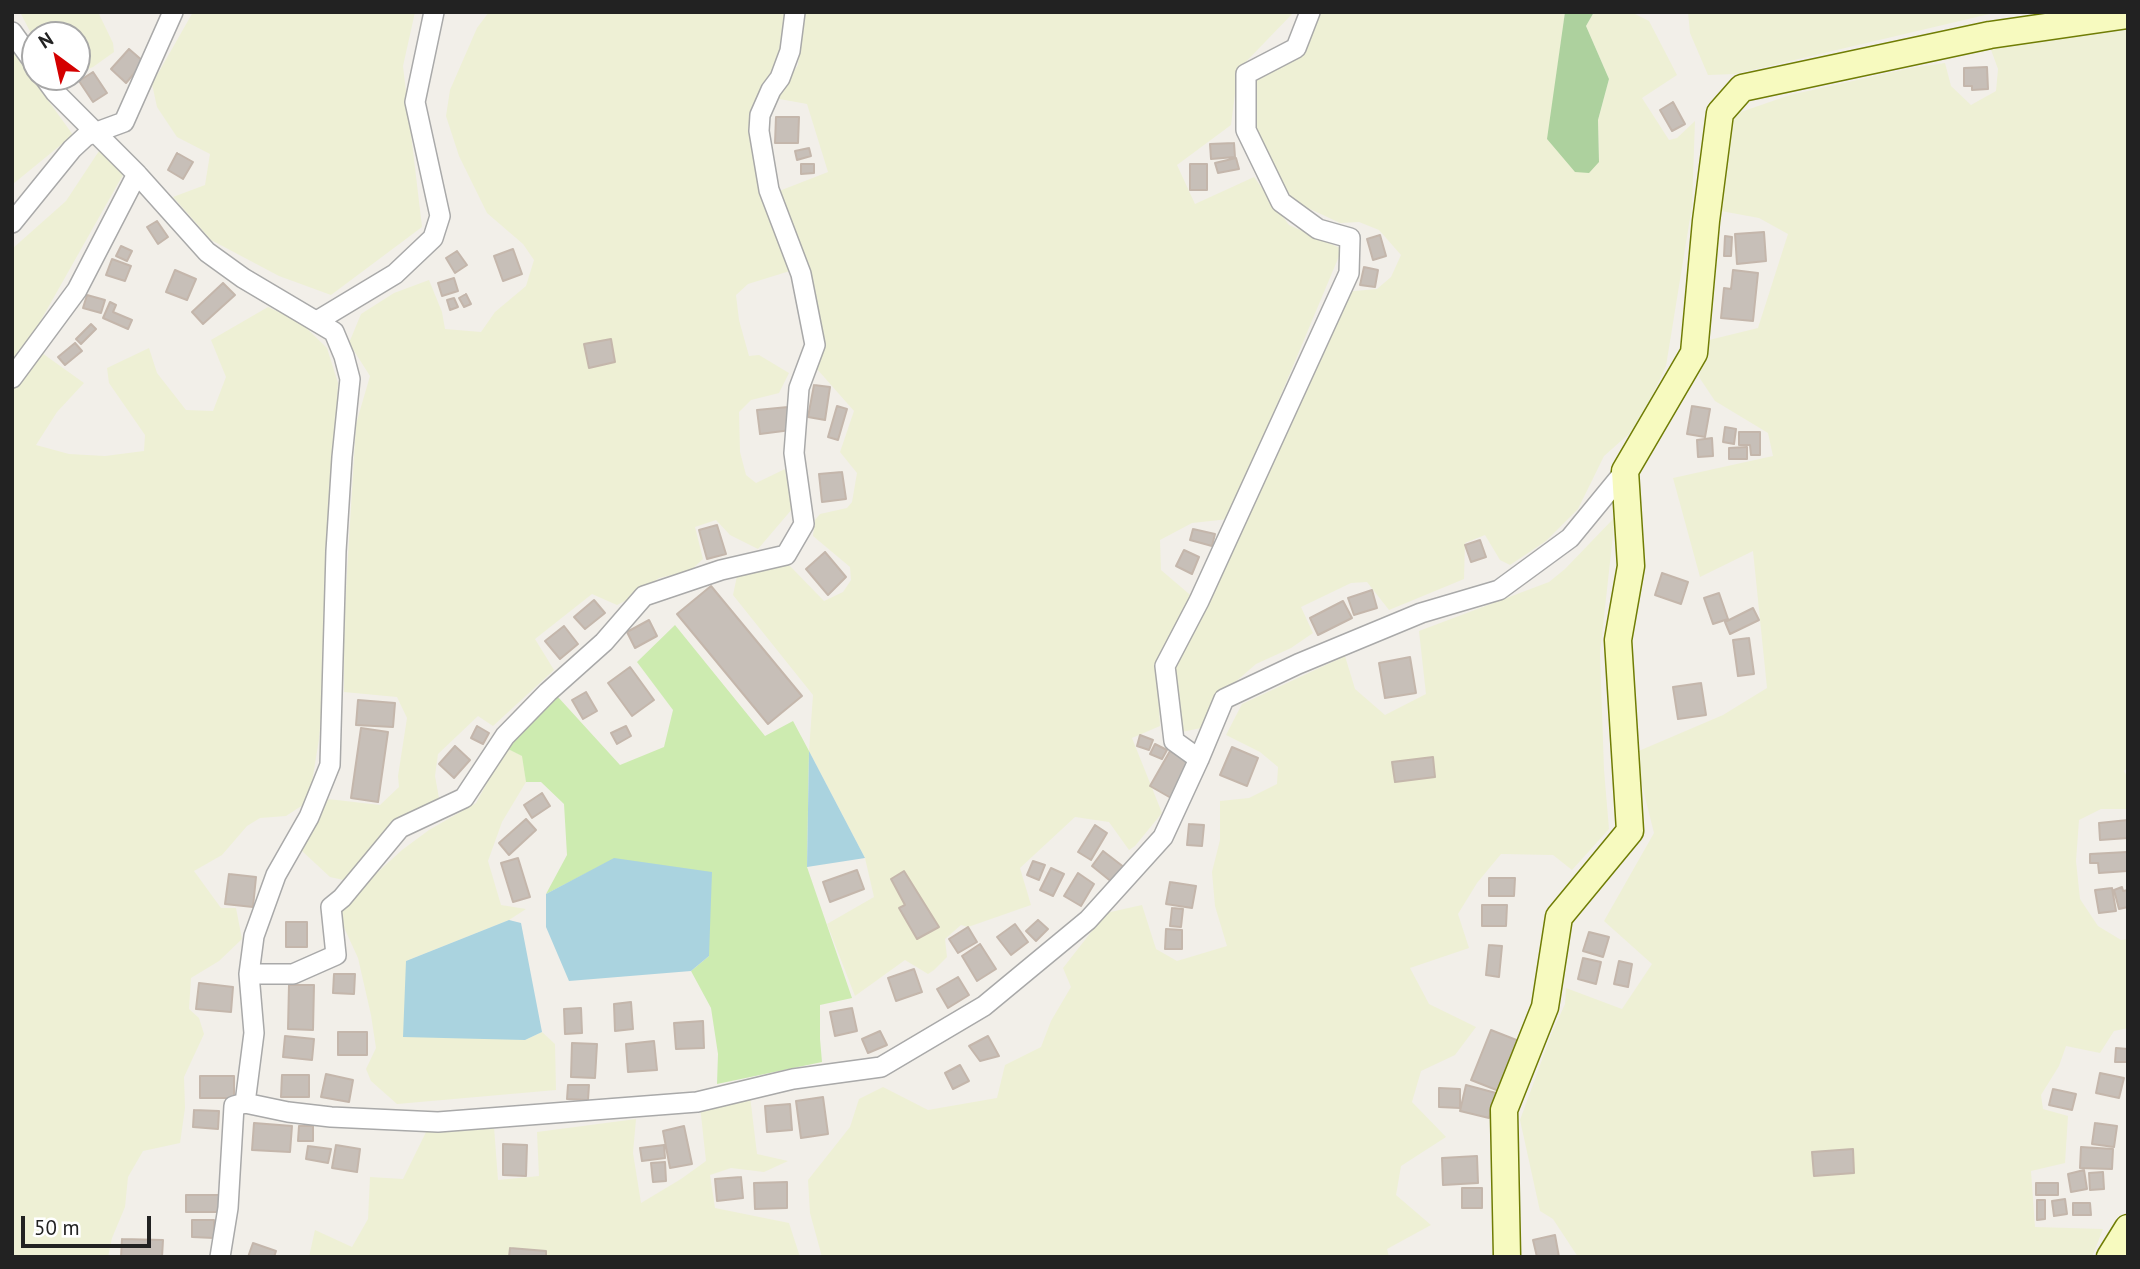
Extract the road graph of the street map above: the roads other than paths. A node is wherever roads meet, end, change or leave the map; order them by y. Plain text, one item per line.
1 (173, 12) edge
2 (434, 12) edge
3 (795, 12) edge
4 (1310, 12) edge
5 (2128, 15) edge
6 (54, 91) edge
7 (96, 132) junction
8 (137, 174) junction
9 (12, 222) edge
10 (317, 321) junction
11 (12, 378) edge
12 (1625, 471) junction
13 (1199, 759) junction
14 (249, 974) junction
15 (245, 1103) junction
16 (2128, 1228) edge
17 (220, 1257) edge
18 (1507, 1257) edge
19 (2110, 1257) edge

1 - 7 street
2 - 10 street
3 - 14 street
4 - 13 street
5 - 12 street
6 - 7 street
7 - 8 street
7 - 9 street
8 - 10 street
8 - 11 street
10 - 14 street
12 - 13 street
12 - 18 street
13 - 15 street
14 - 15 street
15 - 17 street
16 - 19 street

